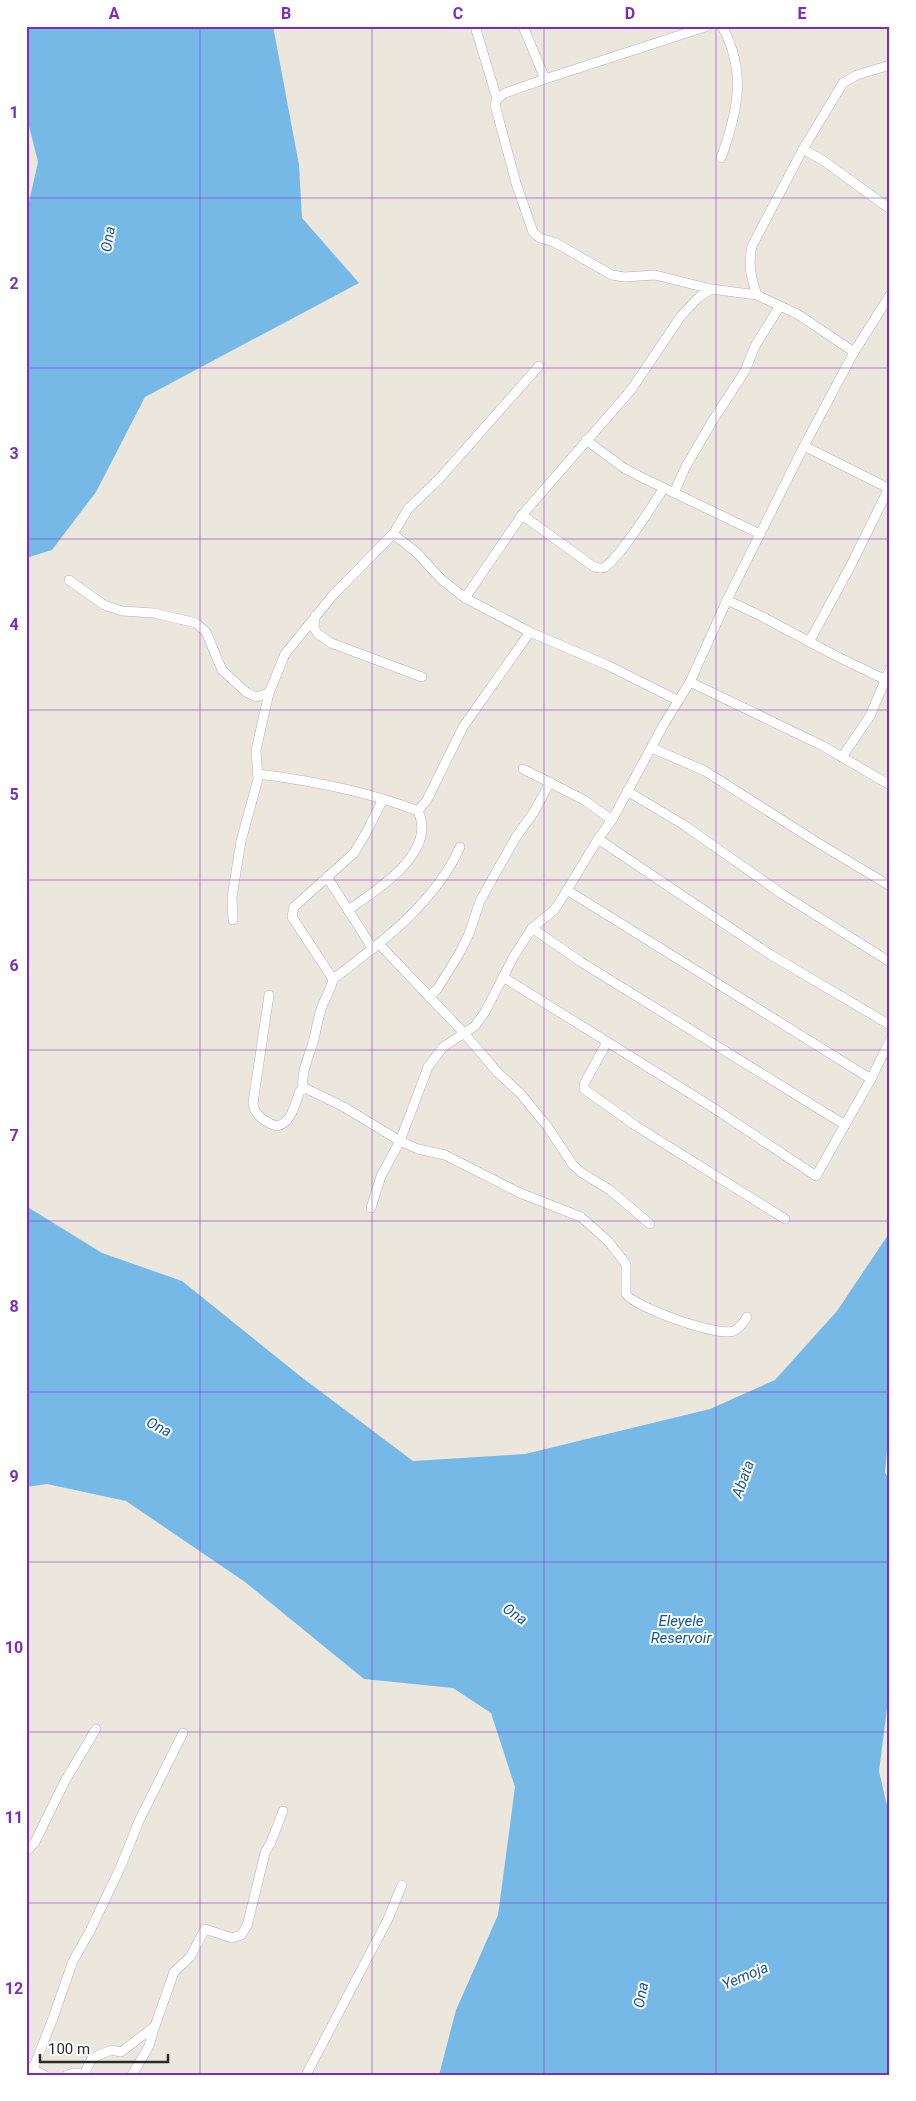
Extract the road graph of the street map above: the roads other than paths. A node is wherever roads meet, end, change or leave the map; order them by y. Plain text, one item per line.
1 (475, 26) edge
2 (523, 26) edge
3 (708, 26) edge
4 (722, 26) edge
5 (890, 65) edge
6 (545, 79) junction
7 (497, 99) junction
8 (803, 149) junction
9 (721, 158) dead end
10 (890, 209) edge
11 (710, 289) junction
12 (757, 295) junction
13 (890, 295) edge
14 (780, 306) junction
15 (854, 352) junction
16 (539, 366) dead end
17 (586, 440) junction
18 (804, 446) junction
19 (664, 488) junction
20 (889, 489) edge
21 (674, 493) junction
22 (522, 515) junction
23 (394, 534) junction
24 (760, 534) junction
25 (68, 580) dead end
26 (465, 598) junction
27 (727, 600) junction
28 (315, 616) junction
29 (530, 632) junction
30 (809, 642) junction
31 (890, 669) edge
32 (422, 677) dead end
33 (887, 680) edge
34 (690, 682) junction
35 (269, 693) junction
36 (677, 700) junction
37 (652, 748) junction
38 (842, 757) junction
39 (523, 769) dead end
40 (259, 774) junction
41 (550, 782) junction
42 (890, 785) edge
43 (627, 791) junction
44 (383, 799) junction
45 (418, 811) junction
46 (612, 820) junction
47 (598, 839) junction
48 (460, 847) dead end
49 (327, 877) junction
50 (890, 886) edge
51 (567, 890) junction
52 (348, 910) junction
53 (232, 920) dead end
54 (532, 928) junction
55 (376, 946) junction
56 (890, 962) edge
57 (503, 977) junction
58 (333, 979) junction
59 (268, 995) dead end
60 (429, 997) junction
61 (890, 1025) edge
62 (464, 1033) junction
63 (890, 1040) edge
64 (607, 1042) junction
65 (871, 1079) junction
66 (303, 1089) junction
67 (845, 1125) junction
68 (400, 1141) junction
69 (371, 1208) dead end
70 (785, 1219) dead end
71 (650, 1224) dead end
72 (747, 1317) dead end
73 (96, 1729) dead end
74 (183, 1733) dead end
75 (283, 1811) dead end
76 (26, 1852) edge
77 (402, 1885) dead end
78 (155, 2026) junction
79 (30, 2068) edge
80 (44, 2075) edge
81 (67, 2075) edge
82 (132, 2075) edge
83 (306, 2075) edge

1 - 7 street
2 - 6 street
3 - 6 street
4 - 9 street
5 - 8 street
6 - 7 street
7 - 11 street
8 - 10 street
8 - 12 street
11 - 12 street
11 - 17 street
12 - 14 street
13 - 15 street
14 - 15 street
14 - 21 street
15 - 18 street
16 - 23 street
17 - 19 street
17 - 22 street
18 - 20 street
18 - 24 street
19 - 21 street
19 - 22 street
20 - 30 street
21 - 24 street
22 - 26 street
23 - 26 street
23 - 28 street
24 - 27 street
25 - 35 street
26 - 29 street
27 - 30 street
27 - 34 street
28 - 32 street
28 - 35 street
29 - 36 street
29 - 45 street
30 - 33 street
31 - 33 street
33 - 38 street
34 - 36 street
34 - 38 street
35 - 40 street
36 - 37 street
37 - 43 street
37 - 50 street
38 - 42 street
39 - 41 street
40 - 44 street
40 - 53 street
41 - 46 street
41 - 60 street
43 - 46 street
43 - 56 street
44 - 45 street
44 - 49 street
45 - 52 street
46 - 47 street
47 - 51 street
47 - 61 street
48 - 55 street
49 - 52 street
49 - 58 street
51 - 54 street
51 - 65 street
52 - 55 street
54 - 57 street
54 - 67 street
55 - 58 street
55 - 60 street
57 - 62 street
57 - 64 street
58 - 66 street
59 - 66 street
60 - 62 street
62 - 68 street
62 - 71 street
63 - 65 street
64 - 67 street
64 - 70 street
65 - 67 street
66 - 68 street
68 - 69 street
68 - 72 street
73 - 76 street
74 - 79 street
75 - 78 street
77 - 83 street
78 - 81 street
78 - 82 street
79 - 80 street

